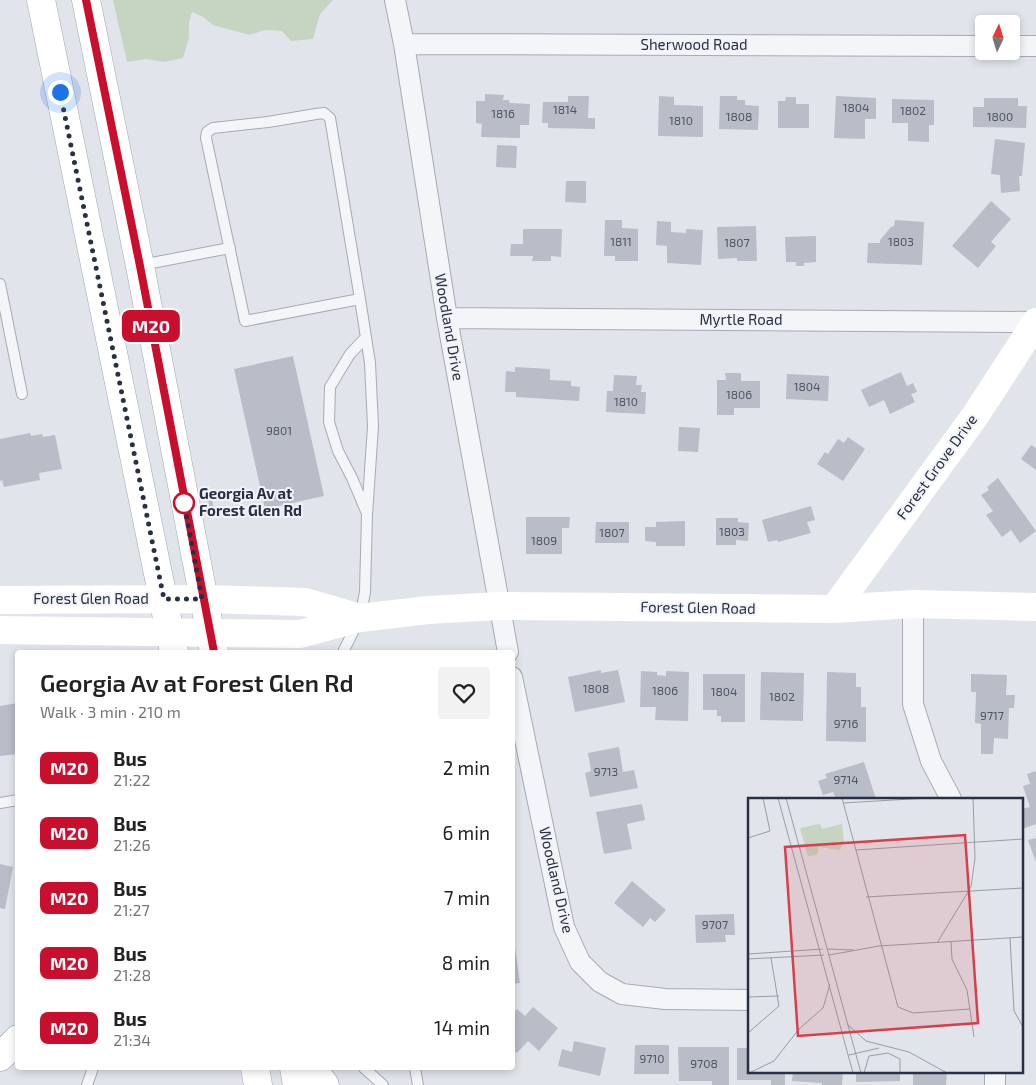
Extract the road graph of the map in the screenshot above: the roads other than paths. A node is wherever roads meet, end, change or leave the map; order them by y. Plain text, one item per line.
1 (41, 0) edge
2 (86, 0) edge
3 (395, 0) edge
4 (404, 44) junction
5 (975, 46) edge
6 (1020, 46) edge
7 (1036, 46) edge
8 (230, 248) junction
9 (140, 266) junction
10 (0, 284) edge
11 (360, 299) junction
12 (447, 318) junction
13 (1036, 322) edge
14 (366, 337) junction
15 (22, 394) dead end
16 (367, 515) junction
17 (164, 599) junction
18 (202, 599) junction
19 (0, 600) edge
20 (913, 604) junction
21 (499, 606) junction
22 (1036, 607) edge
23 (834, 609) junction
24 (360, 618) junction
25 (0, 630) edge
26 (172, 642) edge
27 (212, 643) edge
28 (344, 650) edge
29 (508, 650) edge
30 (515, 691) edge
31 (950, 798) edge
32 (15, 800) edge
33 (0, 803) edge
34 (748, 1000) edge
35 (15, 1043) edge
36 (0, 1058) edge
37 (92, 1070) edge
38 (255, 1070) edge
39 (294, 1070) edge
40 (314, 1070) edge
41 (366, 1070) edge
42 (415, 1070) edge
43 (995, 1072) edge
44 (87, 1085) edge
45 (258, 1085) edge
46 (297, 1085) edge
47 (325, 1085) edge
48 (382, 1085) edge
49 (418, 1085) edge
50 (995, 1085) edge

1 - 17 main road
2 - 9 main road
3 - 4 street, Woodland Drive
4 - 5 street, Sherwood Road
4 - 12 street, Woodland Drive
6 - 7 street
8 - 9 lane
8 - 11 lane
8 - 11 lane
9 - 18 main road
10 - 15 lane
11 - 14 lane
12 - 13 street, Myrtle Road
12 - 21 street, Woodland Drive
13 - 23 main road, Forest Grove Drive
14 - 16 lane
14 - 16 lane
16 - 24 lane
17 - 18 main road, Forest Glen Road
17 - 19 main road, Forest Glen Road
17 - 26 main road
18 - 24 main road, Forest Glen Road
18 - 27 main road
20 - 22 main road, Forest Glen Road
20 - 23 main road, Forest Glen Road
20 - 31 street
21 - 23 main road, Forest Glen Road
21 - 24 main road, Forest Glen Road
21 - 29 street, Woodland Drive
24 - 27 main road, Forest Glen Road
24 - 28 lane
25 - 26 main road, Forest Glen Road
26 - 27 main road, Forest Glen Road
30 - 34 street, Woodland Drive
32 - 33 lane
35 - 36 main road
37 - 44 lane
38 - 45 main road
39 - 46 main road
40 - 47 main road
41 - 48 lane
42 - 49 lane
43 - 50 street

